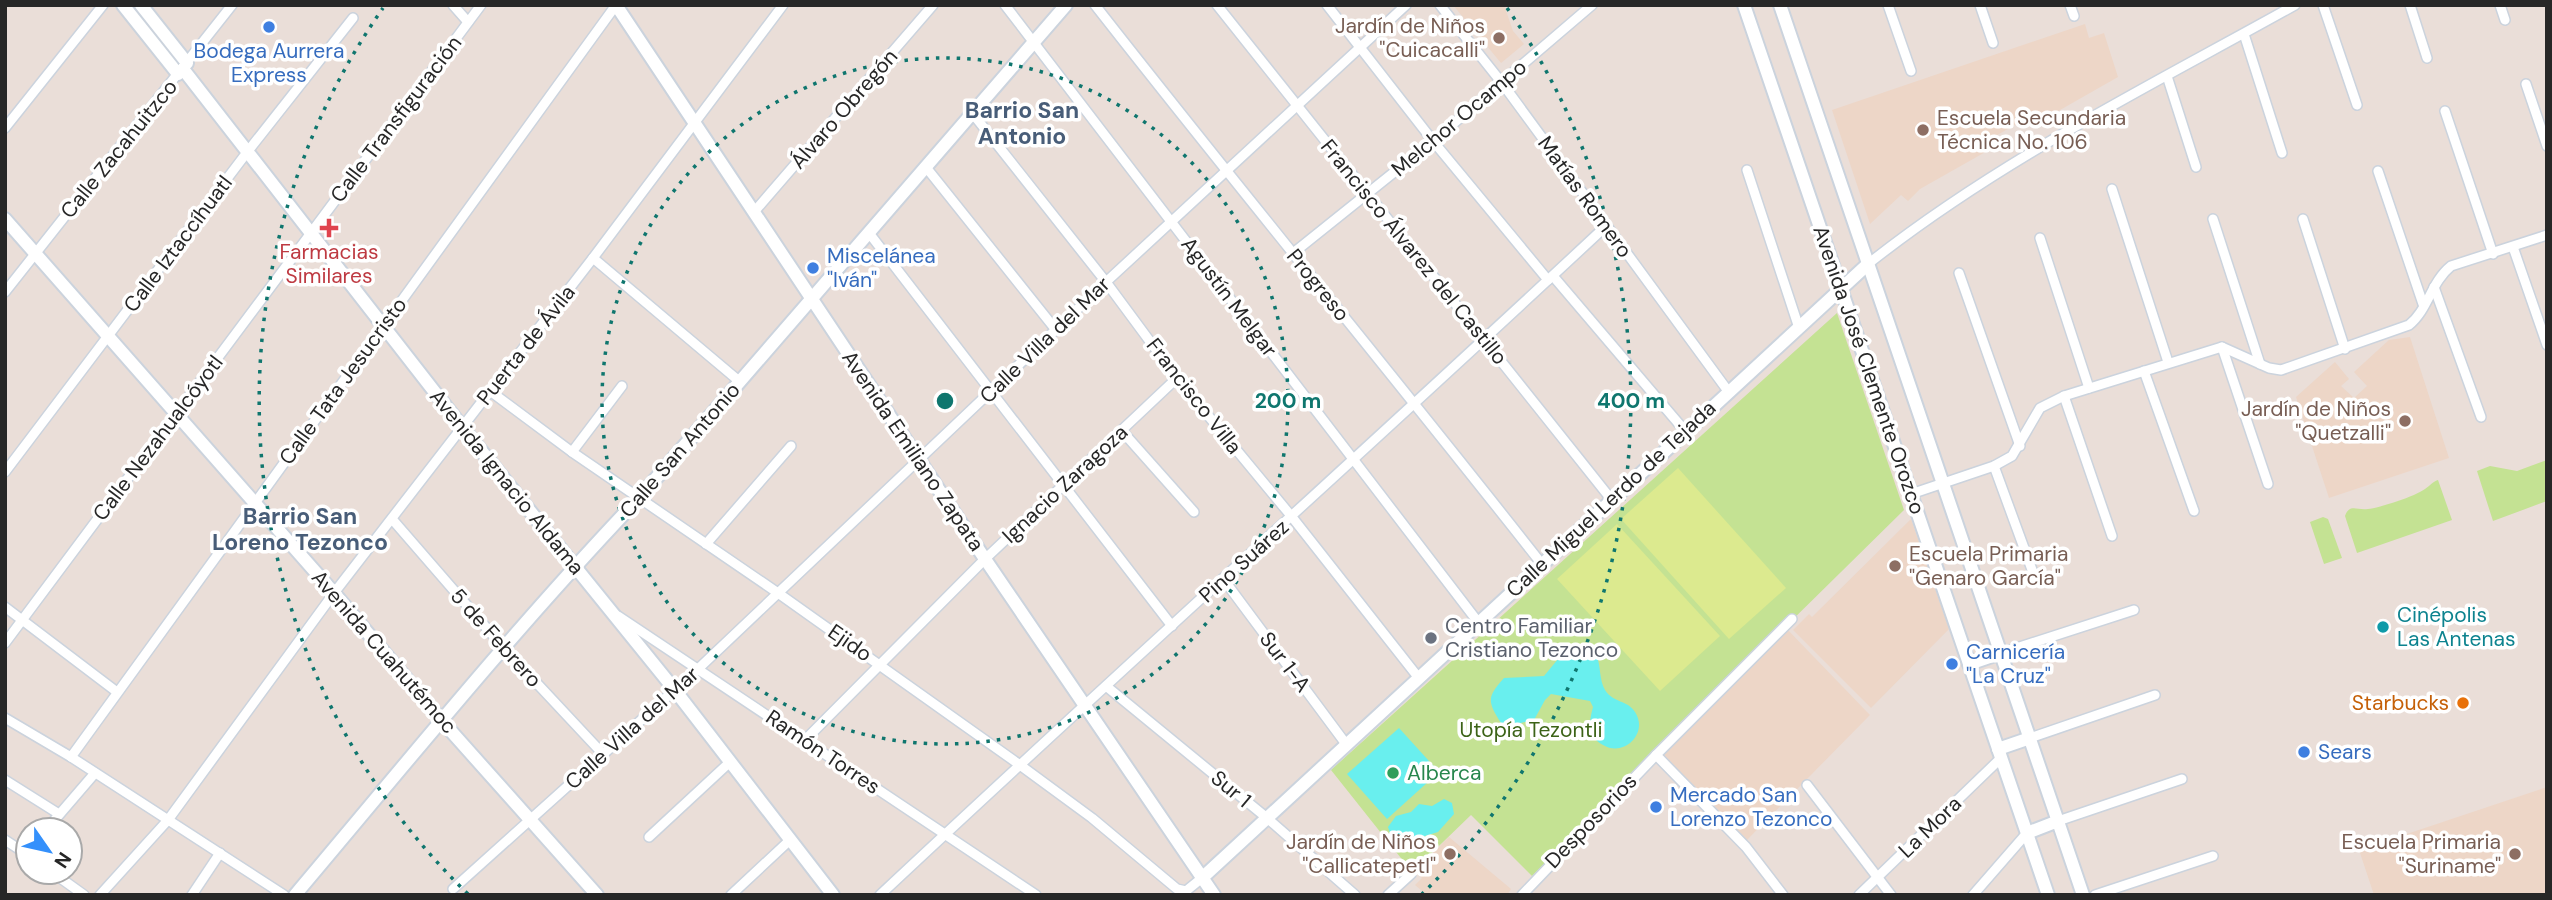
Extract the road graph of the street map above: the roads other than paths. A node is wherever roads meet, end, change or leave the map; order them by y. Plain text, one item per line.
1 (103, 5) edge
2 (122, 5) edge
3 (141, 5) edge
4 (232, 5) edge
5 (453, 5) edge
6 (481, 5) edge
7 (616, 5) edge
8 (783, 5) edge
9 (933, 5) edge
10 (1005, 5) edge
11 (1066, 5) edge
12 (1095, 5) edge
13 (1217, 5) edge
14 (1327, 5) edge
15 (1406, 5) edge
16 (1440, 5) edge
17 (1592, 5) edge
18 (1744, 5) edge
19 (1780, 5) edge
20 (1888, 5) edge
21 (1980, 5) edge
22 (2070, 5) edge
23 (2295, 5) edge
24 (2323, 5) edge
25 (2410, 5) edge
26 (2500, 5) edge
27 (2074, 16) dead end
28 (353, 18) dead end
29 (2505, 20) dead end
30 (468, 22) junction
31 (2244, 34) junction
32 (1035, 42) junction
33 (1993, 43) dead end
34 (1360, 48) junction
35 (2427, 58) dead end
36 (183, 69) junction
37 (1911, 71) dead end
38 (2167, 76) junction
39 (1502, 83) junction
40 (2526, 85) dead end
41 (1297, 106) junction
42 (2357, 106) dead end
43 (2445, 111) dead end
44 (974, 114) junction
45 (694, 123) junction
46 (5, 128) edge
47 (1433, 141) junction
48 (2547, 146) edge
49 (248, 151) junction
50 (2282, 153) dead end
51 (925, 166) junction
52 (2196, 167) dead end
53 (1747, 170) dead end
54 (2378, 171) dead end
55 (1226, 172) junction
56 (2112, 190) dead end
57 (1368, 194) junction
58 (754, 212) junction
59 (5, 219) edge
60 (2213, 219) dead end
61 (2303, 219) dead end
62 (1172, 221) junction
63 (1606, 226) junction
64 (312, 233) junction
65 (869, 233) junction
66 (2547, 235) edge
67 (2040, 238) dead end
68 (2513, 247) junction
69 (36, 252) junction
70 (1292, 254) junction
71 (2493, 254) junction
72 (593, 258) junction
73 (1868, 264) junction
74 (1959, 273) dead end
75 (1550, 278) junction
76 (1106, 282) junction
77 (2434, 287) junction
78 (1841, 289) junction
79 (5, 292) edge
80 (811, 298) junction
81 (2423, 304) junction
82 (382, 326) junction
83 (1800, 328) junction
84 (1056, 330) junction
85 (109, 335) junction
86 (1483, 338) junction
87 (2547, 345) edge
88 (2222, 346) junction
89 (2344, 349) junction
90 (2168, 362) junction
91 (2260, 364) junction
92 (2144, 371) junction
93 (1177, 378) junction
94 (739, 382) junction
95 (622, 386) dead end
96 (2089, 388) junction
97 (490, 391) junction
98 (1728, 391) junction
99 (992, 392) junction
100 (2064, 396) junction
101 (1415, 403) junction
102 (176, 414) junction
103 (2481, 417) dead end
104 (462, 427) junction
105 (1122, 431) junction
106 (1685, 431) junction
107 (791, 446) dead end
108 (2020, 446) junction
109 (572, 452) junction
110 (918, 458) junction
111 (1353, 460) junction
112 (1994, 466) junction
113 (5, 472) edge
114 (1942, 483) junction
115 (2268, 484) dead end
116 (1064, 486) junction
117 (1911, 494) junction
118 (639, 498) junction
119 (1611, 499) junction
120 (254, 504) junction
121 (2194, 511) dead end
122 (1194, 512) dead end
123 (1292, 517) junction
124 (392, 519) junction
125 (2112, 536) dead end
126 (706, 544) junction
127 (985, 559) junction
128 (1541, 563) junction
129 (574, 566) junction
130 (2035, 578) dead end
131 (1224, 580) junction
132 (334, 593) junction
133 (778, 593) junction
134 (5, 607) edge
135 (610, 610) junction
136 (2134, 610) dead end
137 (1792, 619) dead end
138 (23, 620) junction
139 (1478, 622) junction
140 (1172, 626) junction
141 (5, 643) edge
142 (503, 647) junction
143 (2000, 653) junction
144 (880, 664) junction
145 (1969, 664) junction
146 (698, 669) junction
147 (1418, 677) junction
148 (1106, 686) junction
149 (674, 689) junction
150 (117, 691) junction
151 (2155, 695) dead end
152 (1085, 704) junction
153 (5, 718) edge
154 (442, 721) junction
155 (2030, 738) junction
156 (805, 740) junction
157 (1346, 744) junction
158 (1659, 752) junction
159 (2000, 753) junction
160 (603, 754) junction
161 (71, 757) junction
162 (730, 762) junction
163 (1020, 765) junction
164 (95, 773) junction
165 (2182, 779) dead end
166 (5, 780) edge
167 (1807, 785) dead end
168 (59, 814) joint
169 (1267, 818) junction
170 (531, 819) junction
171 (168, 820) junction
172 (2058, 821) junction
173 (2027, 833) junction
174 (945, 834) junction
175 (649, 837) dead end
176 (790, 839) junction
177 (219, 853) junction
178 (2213, 856) dead end
179 (1411, 874) dead end
180 (1878, 877) junction
181 (1202, 878) junction
182 (453, 889) dead end
183 (1527, 893) edge
184 (100, 895) edge
185 (192, 895) edge
186 (284, 895) edge
187 (295, 895) edge
188 (597, 895) edge
189 (731, 895) edge
190 (833, 895) edge
191 (880, 895) edge
192 (1036, 895) edge
193 (1214, 895) edge
194 (1355, 895) edge
195 (1388, 895) edge
196 (1783, 895) edge
197 (1859, 895) edge
198 (1891, 895) edge
199 (1973, 895) edge
200 (2048, 895) edge
201 (2083, 895) edge
202 (2095, 895) edge

1 - 46 street
2 - 36 street, Avenida Ignacio Aldama
3 - 36 street, Avenida Ignacio Aldama
4 - 36 street, Calle Zacahuitzco
5 - 30 street
6 - 30 street, Calle Transfiguración
7 - 45 street, Avenida Emiliano Zapata
7 - 82 street, Calle Tata Jesucristo
8 - 45 street, Puerta de Ávila
9 - 58 street, Álvaro Obregón
10 - 32 street, Agustín Melgar
11 - 32 street, Calle San Antonio
12 - 55 street, Progreso
13 - 41 street, Francisco Álvarez del Castillo
14 - 34 street
15 - 34 street, Calle Villa del Mar
16 - 39 street, Matías Romero
17 - 39 street, Melchor Ocampo
18 - 78 street, Avenida José Clemente Orozco
19 - 73 street, Avenida José Clemente Orozco
20 - 37 street
21 - 33 street
22 - 27 street
23 - 31 street
24 - 42 street
25 - 35 street
26 - 29 street
28 - 49 street, Calle Iztaccíhuatl
30 - 64 street, Calle Transfiguración
31 - 38 street
31 - 50 street
32 - 44 street, Calle San Antonio
32 - 62 street, Agustín Melgar
34 - 41 street, Calle Villa del Mar
34 - 47 street
36 - 49 street, Avenida Ignacio Aldama
36 - 69 street, Calle Zacahuitzco
38 - 52 street
38 - 73 street
39 - 47 street, Melchor Ocampo
39 - 63 street, Matías Romero
40 - 48 street
41 - 55 street, Calle Villa del Mar
41 - 57 street, Francisco Álvarez del Castillo
43 - 71 street
44 - 51 street, Calle San Antonio
44 - 76 street, Francisco Villa
45 - 58 street, Avenida Emiliano Zapata
45 - 72 street, Puerta de Ávila
47 - 57 street, Melchor Ocampo
47 - 75 street
49 - 64 street, Avenida Ignacio Aldama
49 - 85 street, Calle Iztaccíhuatl
51 - 65 street, Calle San Antonio
51 - 84 street
53 - 83 street
54 - 81 street
55 - 62 street, Calle Villa del Mar
55 - 70 street, Progreso
56 - 90 street
57 - 70 street, Melchor Ocampo
57 - 86 street, Francisco Álvarez del Castillo
58 - 80 street, Avenida Emiliano Zapata
59 - 69 street, Avenida Cuahutémoc
60 - 91 street
61 - 89 street
62 - 76 street, Calle Villa del Mar
62 - 111 street, Agustín Melgar
63 - 75 street, Pino Suárez
63 - 98 street, Matías Romero
64 - 82 street, Avenida Ignacio Aldama
64 - 102 street, Calle Nezahualcóyotl
65 - 80 street, Calle San Antonio
65 - 99 street
66 - 68 street
67 - 96 street
68 - 71 street
68 - 87 street
69 - 79 street, Calle Zacahuitzco
69 - 85 street, Avenida Cuahutémoc
70 - 101 street, Progreso
71 - 77 street
72 - 94 street
72 - 97 street, Puerta de Ávila
73 - 78 street, Calle Miguel Lerdo de Tejada
73 - 114 street, Avenida José Clemente Orozco
74 - 108 street
75 - 86 street, Pino Suárez
75 - 106 street
76 - 84 street, Calle Villa del Mar
76 - 93 street, Francisco Villa
77 - 81 street
77 - 103 street
78 - 83 street, Calle Miguel Lerdo de Tejada
78 - 117 street, Avenida José Clemente Orozco
80 - 94 street, Calle San Antonio
80 - 110 street, Avenida Emiliano Zapata
81 - 89 street
82 - 104 street, Avenida Ignacio Aldama
82 - 120 street, Calle Tata Jesucristo
83 - 98 street, Calle Miguel Lerdo de Tejada
84 - 99 street, Calle Villa del Mar
85 - 102 street, Avenida Cuahutémoc
85 - 113 street, Calle Iztaccíhuatl
86 - 101 street, Pino Suárez
86 - 119 street, Francisco Álvarez del Castillo
88 - 90 street
88 - 91 street
88 - 115 street
89 - 91 street
90 - 92 street
92 - 96 street
92 - 121 street
93 - 105 street, Ignacio Zaragoza
93 - 123 street, Francisco Villa
94 - 118 street, Calle San Antonio
95 - 109 street
96 - 100 street
97 - 104 street, Puerta de Ávila
97 - 109 street, Ejido
98 - 106 street, Calle Miguel Lerdo de Tejada
99 - 110 street, Calle Villa del Mar
99 - 116 street
100 - 108 street
100 - 125 street
101 - 111 street, Pino Suárez
101 - 128 street, Progreso
102 - 120 street, Avenida Cuahutémoc
102 - 138 street, Calle Nezahualcóyotl
104 - 124 street, Puerta de Ávila
104 - 129 street, Avenida Ignacio Aldama
105 - 116 street, Ignacio Zaragoza
105 - 122 street
106 - 119 street, Calle Miguel Lerdo de Tejada
107 - 126 street
108 - 112 street
109 - 118 street, Ejido
110 - 127 street, Avenida Emiliano Zapata
110 - 133 street, Calle Villa del Mar
111 - 123 street, Pino Suárez
111 - 139 street, Agustín Melgar
112 - 114 street
112 - 130 street
114 - 117 street
114 - 143 street, Avenida José Clemente Orozco
116 - 127 street, Ignacio Zaragoza
116 - 140 street
117 - 145 street, Avenida José Clemente Orozco
118 - 126 street, Ejido
118 - 129 street, Calle San Antonio
119 - 128 street, Calle Miguel Lerdo de Tejada
120 - 132 street, Avenida Cuahutémoc
120 - 150 street, Calle Tata Jesucristo
123 - 131 street, Pino Suárez
123 - 147 street, Francisco Villa
124 - 132 street, Puerta de Ávila
124 - 142 street, 5 de Febrero
126 - 133 street, Ejido
127 - 144 street, Ignacio Zaragoza
127 - 152 street, Avenida Emiliano Zapata
128 - 139 street, Calle Miguel Lerdo de Tejada
129 - 135 street, Avenida Ignacio Aldama
129 - 142 street, Calle San Antonio
131 - 140 street, Pino Suárez
131 - 157 street, Sur 1-A
132 - 154 street, Avenida Cuahutémoc
132 - 171 street, Puerta de Ávila
133 - 144 street, Ejido
133 - 146 street, Calle Villa del Mar
134 - 138 street
135 - 146 street, Ramón Torres
135 - 149 street, Avenida Ignacio Aldama
136 - 143 street
137 - 158 street, Desposorios
138 - 141 street, Calle Nezahualcóyotl
138 - 150 street
139 - 147 street, Calle Miguel Lerdo de Tejada
140 - 148 street, Pino Suárez
142 - 154 street, Calle San Antonio
142 - 160 street, 5 de Febrero
143 - 145 street
143 - 155 street, Avenida José Clemente Orozco
144 - 156 street, Ignacio Zaragoza
144 - 163 street, Ejido
145 - 159 street, Avenida José Clemente Orozco
146 - 149 street, Calle Villa del Mar
146 - 156 street, Ramón Torres
147 - 157 street, Calle Miguel Lerdo de Tejada
148 - 152 street, Pino Suárez
148 - 169 street, Sur 1
149 - 160 street, Calle Villa del Mar
149 - 162 street, Avenida Ignacio Aldama
150 - 161 street, Calle Tata Jesucristo
151 - 155 street
152 - 163 street, Pino Suárez
152 - 181 street, Avenida Emiliano Zapata
153 - 161 street
154 - 170 street, Avenida Cuahutémoc
154 - 187 street, Calle San Antonio
155 - 159 street
155 - 172 street, Avenida José Clemente Orozco
156 - 174 street, Ramón Torres
157 - 169 street, Calle Miguel Lerdo de Tejada
158 - 183 street, Desposorios
158 - 196 street
159 - 173 street, Avenida José Clemente Orozco
159 - 180 street, La Mora
160 - 170 street, Calle Villa del Mar
161 - 164 street
162 - 175 street
162 - 176 street, Avenida Ignacio Aldama
163 - 174 street, Pino Suárez
163 - 181 street, Ejido
164 - 168 street
164 - 171 street
165 - 172 street
166 - 168 street
167 - 180 street
169 - 181 street, Calle Miguel Lerdo de Tejada
169 - 194 street, Sur 1
170 - 182 street, Calle Villa del Mar
170 - 188 street, Avenida Cuahutémoc
171 - 177 street
171 - 184 street, Puerta de Ávila
172 - 173 street
172 - 201 street, Avenida José Clemente Orozco
173 - 199 street
173 - 200 street, Avenida José Clemente Orozco
174 - 191 street, Pino Suárez
174 - 192 street, Ramón Torres
176 - 189 street
176 - 190 street, Avenida Ignacio Aldama
177 - 185 street
177 - 186 street
178 - 202 street
179 - 195 street
180 - 197 street, La Mora
180 - 198 street
181 - 193 street, Avenida Emiliano Zapata

